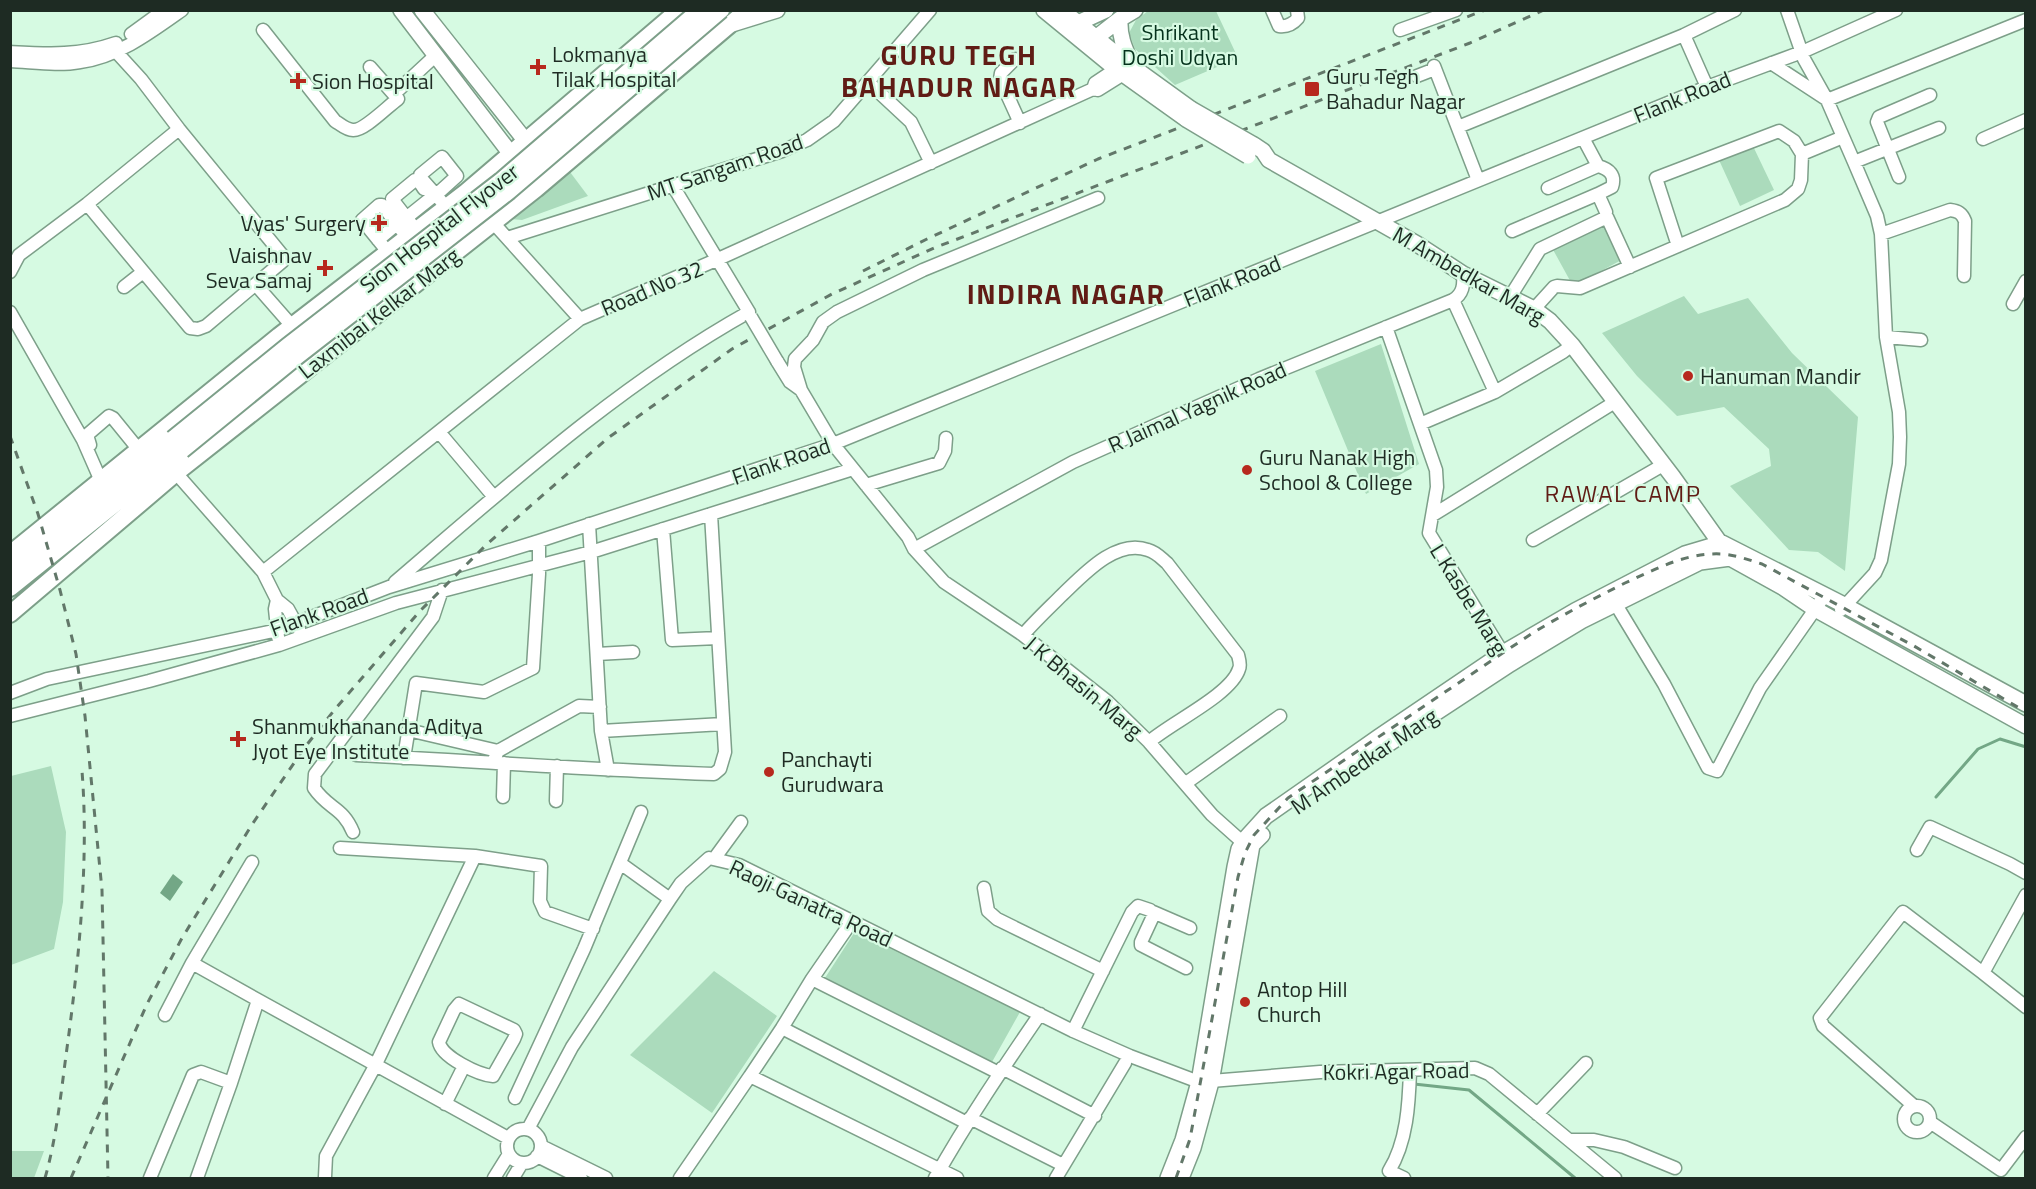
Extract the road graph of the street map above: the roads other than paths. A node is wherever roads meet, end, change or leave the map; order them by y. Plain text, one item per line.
1 (164, 10) edge
2 (182, 10) edge
3 (401, 10) edge
4 (422, 10) edge
5 (679, 10) edge
6 (700, 10) edge
7 (747, 10) edge
8 (777, 10) edge
9 (930, 10) edge
10 (1044, 10) edge
11 (1062, 10) edge
12 (1106, 10) edge
13 (1135, 10) edge
14 (1264, 10) edge
15 (1272, 10) edge
16 (1297, 10) edge
17 (1456, 10) edge
18 (1735, 10) edge
19 (1787, 10) edge
20 (1896, 10) edge
21 (726, 17) edge
22 (1120, 19) junction
23 (2025, 20) edge
24 (1074, 27) junction
25 (263, 30) dead end
26 (1400, 30) dead end
27 (1274, 32) dead end
28 (1684, 35) junction
29 (1091, 41) junction
30 (113, 49) junction
31 (10, 52) edge
32 (1803, 55) junction
33 (435, 56) junction
34 (1015, 59) dead end
35 (10, 61) edge
36 (1771, 63) junction
37 (370, 67) dead end
38 (1125, 68) junction
39 (1418, 76) dead end
40 (1794, 78) junction
41 (868, 81) junction
42 (1707, 87) junction
43 (1007, 92) dead end
44 (394, 94) junction
45 (1930, 96) dead end
46 (1827, 99) junction
47 (2025, 120) edge
48 (1021, 123) junction
49 (1458, 127) junction
50 (1939, 128) dead end
51 (179, 129) junction
52 (1843, 137) junction
53 (1583, 138) junction
54 (1983, 139) dead end
55 (526, 141) junction
56 (1887, 149) junction
57 (511, 154) junction
58 (1802, 154) junction
59 (1854, 162) junction
60 (931, 163) junction
61 (1598, 166) junction
62 (553, 174) junction
63 (1899, 177) dead end
64 (1478, 180) junction
65 (673, 186) junction
66 (1548, 188) dead end
67 (536, 189) junction
68 (466, 192) junction
69 (1598, 194) junction
70 (1098, 198) dead end
71 (438, 203) junction
72 (87, 204) junction
73 (1606, 212) dead end
74 (1376, 222) junction
75 (493, 223) junction
76 (406, 227) junction
77 (1512, 231) dead end
78 (1881, 234) junction
79 (507, 238) junction
80 (383, 246) junction
81 (1678, 246) junction
82 (716, 260) junction
83 (1630, 267) junction
84 (142, 272) junction
85 (10, 273) edge
86 (1463, 274) junction
87 (1964, 276) dead end
88 (2025, 281) edge
89 (256, 285) junction
90 (124, 287) dead end
91 (1510, 297) junction
92 (1453, 300) junction
93 (2013, 304) dead end
94 (1534, 309) junction
95 (10, 312) edge
96 (580, 319) junction
97 (292, 326) junction
98 (1386, 327) junction
99 (717, 329) junction
100 (1886, 337) junction
101 (1921, 340) dead end
102 (1572, 345) junction
103 (801, 390) junction
104 (1495, 392) junction
105 (1615, 402) junction
106 (1420, 424) junction
107 (439, 432) junction
108 (946, 438) dead end
109 (177, 444) junction
110 (833, 444) junction
111 (142, 448) junction
112 (1663, 465) junction
113 (853, 469) junction
114 (174, 475) junction
115 (103, 478) junction
116 (866, 485) junction
117 (494, 497) junction
118 (711, 514) junction
119 (1433, 515) junction
120 (589, 524) junction
121 (663, 529) junction
122 (1533, 540) dead end
123 (539, 541) junction
124 (1722, 543) junction
125 (918, 547) junction
126 (591, 552) junction
127 (10, 554) edge
128 (1730, 558) junction
129 (539, 565) junction
130 (10, 572) edge
131 (263, 572) junction
132 (389, 587) junction
133 (10, 588) edge
134 (442, 591) junction
135 (1825, 595) junction
136 (32, 596) junction
137 (1612, 599) junction
138 (277, 600) junction
139 (10, 602) edge
140 (1844, 605) junction
141 (1815, 609) junction
142 (10, 615) edge
143 (1835, 620) junction
144 (296, 623) junction
145 (278, 630) junction
146 (1025, 632) junction
147 (303, 637) junction
148 (718, 638) junction
149 (279, 645) junction
150 (633, 652) dead end
151 (597, 654) junction
152 (1506, 659) junction
153 (1988, 684) junction
154 (10, 693) edge
155 (1979, 700) junction
156 (2025, 704) edge
157 (600, 707) junction
158 (10, 716) edge
159 (1280, 716) dead end
160 (723, 724) junction
161 (2025, 726) edge
162 (408, 730) junction
163 (601, 731) junction
164 (1152, 740) junction
165 (356, 755) dead end
166 (404, 758) junction
167 (498, 759) junction
168 (557, 766) junction
169 (608, 770) junction
170 (1189, 781) junction
171 (502, 797) dead end
172 (556, 801) dead end
173 (640, 813) dead end
174 (741, 822) dead end
175 (353, 832) dead end
176 (1248, 844) junction
177 (340, 848) dead end
178 (1917, 850) dead end
179 (475, 856) junction
180 (714, 860) junction
181 (252, 862) dead end
182 (620, 863) junction
183 (2025, 873) edge
184 (984, 888) dead end
185 (670, 899) junction
186 (2024, 902) edge
187 (1153, 912) junction
188 (852, 921) junction
189 (1190, 928) dead end
190 (593, 929) junction
191 (192, 963) junction
192 (1186, 968) dead end
193 (1103, 971) junction
194 (1983, 973) junction
195 (812, 979) junction
196 (258, 1000) junction
197 (2025, 1007) edge
198 (1041, 1014) junction
199 (165, 1015) dead end
200 (782, 1028) junction
201 (1073, 1031) junction
202 (1125, 1063) dead end
203 (1586, 1063) dead end
204 (375, 1066) junction
205 (464, 1066) junction
206 (1410, 1070) junction
207 (1000, 1071) junction
208 (750, 1076) junction
209 (1205, 1082) junction
210 (231, 1083) junction
211 (515, 1098) dead end
212 (445, 1104) junction
213 (1914, 1107) junction
214 (1537, 1114) junction
215 (1095, 1116) junction
216 (968, 1120) junction
217 (1930, 1122) junction
218 (528, 1129) junction
219 (2025, 1137) edge
220 (508, 1138) junction
221 (1569, 1140) junction
222 (539, 1151) junction
223 (509, 1154) junction
224 (522, 1163) junction
225 (1063, 1166) junction
226 (1675, 1168) dead end
227 (938, 1174) edge
228 (1387, 1175) edge
229 (326, 1178) edge
230 (150, 1179) edge
231 (197, 1179) edge
232 (494, 1179) edge
233 (513, 1179) edge
234 (581, 1179) edge
235 (606, 1179) edge
236 (680, 1179) edge
237 (957, 1179) edge
238 (1056, 1179) edge
239 (1168, 1179) edge
240 (1181, 1179) edge
241 (1404, 1179) edge
242 (1615, 1179) edge

1 - 30 street
2 - 30 street
3 - 33 main road
4 - 55 main road
5 - 55 highway, Laxmibai Kelkar Marg
6 - 109 highway, Sion Hospital Flyover, bridge
7 - 21 highway, Laxmibai Kelkar Marg
8 - 21 main road
9 - 41 street, MT Sangam Road
10 - 24 main road, M Ambedkar Marg
11 - 24 main road, M Ambedkar Marg
12 - 24 main road
13 - 22 main road
14 - 27 street
15 - 16 street
17 - 26 street
18 - 28 street
19 - 32 street
20 - 32 street, Flank Road
21 - 62 highway, Laxmibai Kelkar Marg
21 - 109 highway, Sion Hospital Flyover, bridge
22 - 29 main road
22 - 38 main road
23 - 46 street
24 - 29 main road, M Ambedkar Marg
25 - 44 street
28 - 42 street
28 - 49 street
29 - 38 main road, M Ambedkar Marg
30 - 31 street
30 - 35 street
30 - 51 street
32 - 36 street, Flank Road
32 - 40 street
32 - 46 street
33 - 44 street
33 - 57 main road
34 - 48 street
36 - 40 street
36 - 42 street, Flank Road
37 - 44 street
38 - 48 street, Road No 32
38 - 74 main road, M Ambedkar Marg, bridge
39 - 49 street
40 - 46 street
41 - 60 street
41 - 65 street, MT Sangam Road
42 - 53 street, Flank Road
43 - 48 street
45 - 56 street
46 - 52 street
47 - 54 street
48 - 60 street, Road No 32
49 - 64 street
50 - 56 street
51 - 72 street
51 - 89 street
52 - 58 street
52 - 59 street
53 - 61 street
53 - 64 street, Flank Road
55 - 57 highway, Laxmibai Kelkar Marg
55 - 62 main road
56 - 59 street
56 - 63 street
57 - 67 main road
57 - 68 highway, Laxmibai Kelkar Marg
58 - 81 street
58 - 81 street
59 - 78 street
60 - 82 street, Road No 32
61 - 66 street
61 - 69 street
62 - 67 highway, Laxmibai Kelkar Marg
64 - 74 street, Flank Road
65 - 79 street, MT Sangam Road
65 - 82 street
67 - 75 highway, Laxmibai Kelkar Marg
68 - 71 highway, Laxmibai Kelkar Marg
68 - 75 street
69 - 73 street
69 - 77 street
70 - 103 street
71 - 76 highway, Laxmibai Kelkar Marg
71 - 76 street
72 - 84 street
72 - 85 street
74 - 86 main road, M Ambedkar Marg
74 - 110 street, Flank Road
75 - 79 street
75 - 114 highway, Laxmibai Kelkar Marg
76 - 80 highway, Laxmibai Kelkar Marg
76 - 80 street
78 - 87 street
78 - 100 street
79 - 96 street
80 - 97 highway, Laxmibai Kelkar Marg
81 - 83 street
82 - 96 street, Road No 32
82 - 99 street
83 - 91 street
83 - 94 street
84 - 89 street
84 - 90 street
86 - 91 main road, M Ambedkar Marg
86 - 92 street
88 - 93 street
89 - 97 street
91 - 94 main road, M Ambedkar Marg
92 - 98 street, R Jaimal Yagnik Road
92 - 104 street
94 - 102 main road, M Ambedkar Marg
95 - 115 street
96 - 107 street, Road No 32
97 - 111 highway, Laxmibai Kelkar Marg
98 - 106 street, L Kasbe Marg
98 - 125 street, R Jaimal Yagnik Road
99 - 103 street, bridge
99 - 117 street
100 - 101 street
100 - 140 street
102 - 104 street
102 - 105 main road, M Ambedkar Marg
103 - 110 street, J K Bhasin Marg
104 - 106 street
105 - 112 main road, M Ambedkar Marg
105 - 119 street
106 - 119 street, L Kasbe Marg
107 - 117 street
107 - 131 street, Road No 32
108 - 116 street
109 - 111 highway
109 - 114 highway
109 - 130 highway
109 - 133 highway
110 - 113 street, J K Bhasin Marg
110 - 120 street, Flank Road
111 - 115 highway, Laxmibai Kelkar Marg
111 - 115 street
112 - 122 street
112 - 124 main road, M Ambedkar Marg
113 - 116 street, J K Bhasin Marg
113 - 118 street
114 - 131 street
114 - 136 highway, Laxmibai Kelkar Marg
115 - 127 highway, Laxmibai Kelkar Marg
116 - 125 street, J K Bhasin Marg
117 - 132 street
118 - 121 street
118 - 148 street
119 - 152 street, L Kasbe Marg
120 - 123 street, Flank Road
120 - 126 street
121 - 126 street
121 - 148 street
123 - 129 street
123 - 132 street, Flank Road
124 - 128 main road, M Ambedkar Marg
124 - 135 main road
124 - 137 main road
125 - 146 street, J K Bhasin Marg
126 - 129 street
126 - 151 street
128 - 137 main road, M Ambedkar Marg
128 - 141 main road
129 - 134 street
129 - 162 street
131 - 138 street
132 - 144 street, Flank Road
134 - 147 street
134 - 175 street
135 - 140 main road
135 - 141 street
136 - 139 highway
136 - 142 highway, Laxmibai Kelkar Marg
137 - 141 street
137 - 152 main road, M Ambedkar Marg
138 - 144 street
138 - 145 street
140 - 143 street
140 - 153 main road
141 - 143 main road
143 - 155 main road
144 - 145 street, Flank Road
144 - 147 street
145 - 149 street
145 - 154 street, Flank Road
146 - 164 street, J K Bhasin Marg
146 - 164 street
147 - 149 street
148 - 160 street
149 - 158 street
150 - 151 street
151 - 157 street
152 - 176 main road, M Ambedkar Marg
153 - 155 main road
153 - 156 main road
155 - 161 main road
157 - 163 street
157 - 167 street
159 - 170 street
160 - 163 street
160 - 169 street
162 - 166 street
162 - 167 street
163 - 169 street
164 - 170 street, J K Bhasin Marg
165 - 166 street
166 - 167 street
167 - 168 street
167 - 171 street
168 - 169 street
168 - 172 street
170 - 176 street, J K Bhasin Marg
173 - 182 street
174 - 180 street
176 - 209 main road
177 - 179 street
178 - 183 street
179 - 190 street
179 - 204 street
180 - 185 street, Raoji Ganatra Road
180 - 188 street, Raoji Ganatra Road
181 - 191 street
182 - 185 street
182 - 190 street
184 - 193 street
185 - 218 street, Raoji Ganatra Road
186 - 194 street
187 - 189 street
187 - 192 street
187 - 193 street
188 - 195 street
188 - 198 street, Raoji Ganatra Road
190 - 211 street
191 - 196 street
191 - 199 street
193 - 201 street
194 - 197 street
194 - 213 street
195 - 200 street
195 - 207 street
196 - 204 street
196 - 210 street
198 - 201 street, Raoji Ganatra Road
198 - 207 street
200 - 208 street
200 - 216 street
201 - 209 street, Raoji Ganatra Road
202 - 215 street
203 - 214 street
204 - 212 street
204 - 229 street
205 - 205 street
205 - 212 street
206 - 209 street, Kokri Agar Road
206 - 214 street, Kokri Agar Road
206 - 228 street
207 - 215 street
207 - 216 street
208 - 227 street
208 - 236 street
209 - 239 main road
209 - 240 main road
210 - 230 street
210 - 231 street
212 - 220 street
213 - 217 street
213 - 217 street
214 - 221 street, Kokri Agar Road
215 - 225 street
216 - 225 street
216 - 227 street
217 - 219 street
218 - 220 street
218 - 222 street
220 - 223 street
221 - 226 street
221 - 242 street, Kokri Agar Road
222 - 224 street
222 - 234 street
222 - 235 street
223 - 224 street
223 - 232 street
224 - 233 street
225 - 238 street
227 - 237 street
228 - 241 street

